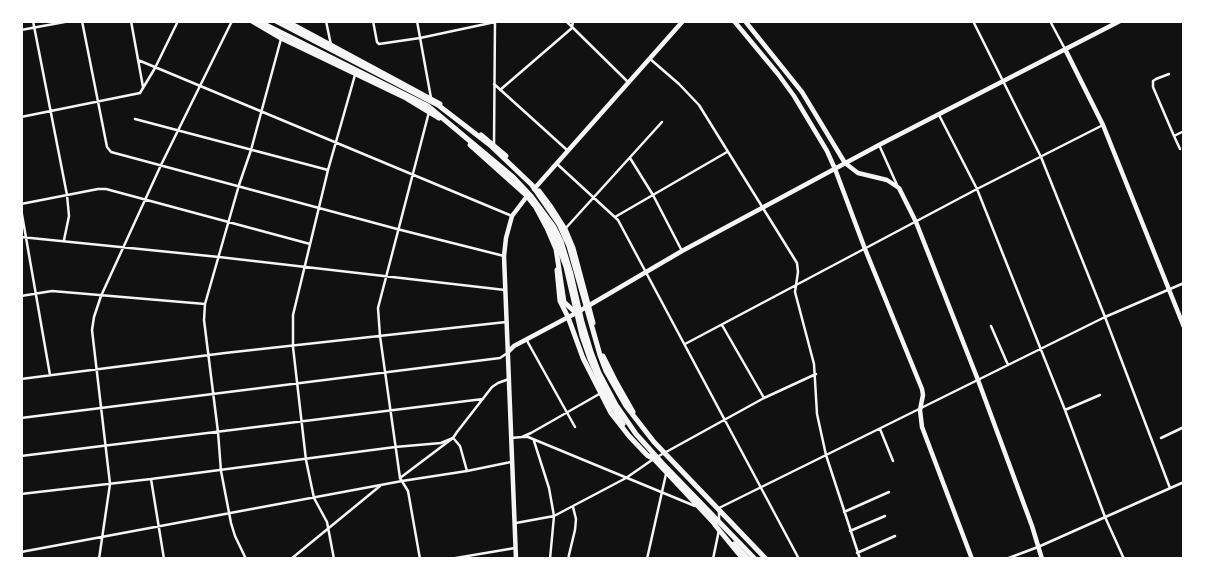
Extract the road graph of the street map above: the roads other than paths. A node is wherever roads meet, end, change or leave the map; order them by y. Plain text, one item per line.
1 (33, 21) edge
2 (70, 21) edge
3 (82, 21) edge
4 (131, 21) edge
5 (178, 21) edge
6 (232, 21) edge
7 (252, 21) edge
8 (258, 21) edge
9 (281, 21) edge
10 (326, 21) edge
11 (373, 21) edge
12 (417, 21) edge
13 (566, 21) edge
14 (573, 21) edge
15 (683, 21) edge
16 (734, 21) edge
17 (745, 21) edge
18 (973, 21) edge
19 (1051, 21) edge
20 (1120, 21) edge
21 (495, 22) edge
22 (34, 28) junction
23 (572, 28) junction
24 (21, 30) edge
25 (281, 38) junction
26 (420, 38) junction
27 (331, 46) junction
28 (1065, 49) junction
29 (649, 58) junction
30 (138, 60) junction
31 (155, 68) junction
32 (1169, 74) dead end
33 (355, 75) junction
34 (628, 82) junction
35 (1003, 82) junction
36 (494, 84) junction
37 (199, 86) junction
38 (143, 89) junction
39 (500, 90) junction
40 (431, 98) junction
41 (97, 102) junction
42 (429, 111) junction
43 (50, 112) junction
44 (260, 112) junction
45 (939, 115) junction
46 (21, 117) edge
47 (135, 119) dead end
48 (662, 122) dead end
49 (1103, 125) junction
50 (177, 131) junction
51 (1184, 131) edge
52 (1174, 136) junction
53 (336, 143) junction
54 (494, 144) junction
55 (879, 145) junction
56 (1180, 149) dead end
57 (251, 150) junction
58 (568, 150) junction
59 (727, 152) junction
60 (1041, 157) junction
61 (630, 158) junction
62 (556, 163) junction
63 (845, 163) junction
64 (161, 166) junction
65 (835, 169) junction
66 (328, 170) junction
67 (412, 174) junction
68 (239, 185) junction
69 (899, 188) junction
70 (977, 189) junction
71 (532, 192) junction
72 (67, 195) junction
73 (653, 195) junction
74 (594, 197) junction
75 (145, 199) junction
76 (21, 206) edge
77 (319, 208) junction
78 (763, 209) junction
79 (512, 216) junction
80 (615, 216) junction
81 (229, 222) junction
82 (916, 222) junction
83 (397, 229) junction
84 (565, 229) junction
85 (553, 232) junction
86 (21, 237) edge
87 (26, 238) junction
88 (64, 240) junction
89 (310, 245) junction
90 (124, 248) junction
91 (865, 249) junction
92 (682, 251) junction
93 (504, 256) junction
94 (219, 257) junction
95 (303, 268) junction
96 (646, 272) junction
97 (386, 277) junction
98 (1184, 283) edge
99 (795, 284) junction
100 (505, 290) junction
101 (1169, 290) junction
102 (36, 293) junction
103 (21, 296) edge
104 (102, 296) junction
105 (205, 304) junction
106 (589, 305) junction
107 (1181, 311) edge
108 (576, 313) junction
109 (568, 317) junction
110 (1105, 317) junction
111 (506, 322) junction
112 (721, 324) junction
113 (991, 326) dead end
114 (1184, 327) edge
115 (380, 336) junction
116 (526, 339) junction
117 (685, 344) junction
118 (293, 346) junction
119 (1041, 349) junction
120 (508, 352) junction
121 (208, 356) junction
122 (1008, 365) junction
123 (97, 370) junction
124 (385, 373) junction
125 (816, 374) junction
126 (50, 375) junction
127 (21, 379) edge
128 (509, 379) junction
129 (978, 380) junction
130 (297, 384) junction
131 (604, 391) junction
132 (213, 395) junction
133 (1100, 395) dead end
134 (764, 398) junction
135 (482, 399) junction
136 (102, 408) junction
137 (920, 410) junction
138 (1065, 410) junction
139 (390, 411) junction
140 (567, 412) junction
141 (21, 418) edge
142 (725, 420) junction
143 (302, 422) junction
144 (575, 427) dead end
145 (1184, 427) edge
146 (880, 429) junction
147 (218, 432) junction
148 (522, 437) junction
149 (453, 438) junction
150 (511, 438) junction
151 (1161, 438) dead end
152 (534, 441) junction
153 (106, 445) junction
154 (395, 447) junction
155 (669, 450) junction
156 (826, 455) junction
157 (21, 456) edge
158 (672, 457) junction
159 (653, 459) junction
160 (306, 460) junction
161 (893, 461) dead end
162 (511, 463) junction
163 (663, 464) junction
164 (220, 471) junction
165 (467, 471) junction
166 (666, 473) junction
167 (626, 478) junction
168 (151, 480) junction
169 (401, 480) junction
170 (1184, 482) edge
171 (110, 484) junction
172 (381, 485) junction
173 (761, 488) junction
174 (1170, 488) junction
175 (663, 492) junction
176 (889, 492) dead end
177 (21, 494) edge
178 (314, 498) junction
179 (573, 506) junction
180 (717, 506) junction
181 (698, 507) junction
182 (844, 512) junction
183 (229, 514) junction
184 (711, 515) junction
185 (554, 516) junction
186 (884, 516) dead end
187 (1105, 517) junction
188 (514, 523) junction
189 (159, 527) junction
190 (328, 527) junction
191 (719, 528) junction
192 (850, 531) junction
193 (895, 536) dead end
194 (102, 537) junction
195 (1038, 547) junction
196 (515, 548) junction
197 (21, 552) edge
198 (857, 553) junction
199 (799, 558) edge
200 (99, 559) edge
201 (164, 559) edge
202 (246, 559) edge
203 (291, 559) edge
204 (334, 559) edge
205 (419, 559) edge
206 (450, 559) edge
207 (516, 559) edge
208 (550, 559) edge
209 (568, 559) edge
210 (647, 559) edge
211 (713, 559) edge
212 (744, 559) edge
213 (755, 559) edge
214 (768, 559) edge
215 (860, 559) edge
216 (972, 559) edge
217 (1006, 559) edge
218 (1042, 559) edge
219 (1124, 559) edge

1 - 22 street
2 - 22 street
3 - 41 street
4 - 30 street
5 - 31 street
6 - 37 street
7 - 25 main road
8 - 71 main road
9 - 25 street
9 - 27 main road
9 - 214 main road
10 - 27 street
11 - 26 street
12 - 26 street
13 - 23 street
14 - 23 street
15 - 29 main road
16 - 65 main road
17 - 63 main road
18 - 35 street
19 - 28 street
20 - 28 main road
21 - 26 street
21 - 36 street
22 - 24 street
22 - 43 street
23 - 34 street
23 - 39 street
25 - 33 main road
25 - 44 street
26 - 40 street
27 - 40 main road
28 - 35 main road
28 - 49 main road
29 - 34 main road
29 - 59 street
30 - 31 street
30 - 38 street
31 - 37 street
31 - 38 street
32 - 52 street
33 - 42 main road
33 - 53 street
34 - 58 main road
35 - 45 main road
35 - 60 street
36 - 39 street
36 - 54 street
37 - 44 street
37 - 50 street
38 - 41 street
39 - 58 street
40 - 42 street
40 - 54 main road
41 - 43 street
41 - 64 street
42 - 67 street
42 - 71 main road
43 - 46 street
43 - 72 street
44 - 53 street
44 - 57 street
45 - 55 main road
45 - 70 street
47 - 50 street
48 - 61 street
49 - 60 street
49 - 101 main road
50 - 57 street
50 - 64 street
51 - 52 street
52 - 56 street
53 - 66 street
53 - 67 street
54 - 71 main road
55 - 63 main road
55 - 69 street
57 - 66 street
57 - 68 street
58 - 62 main road
59 - 73 street
59 - 78 street
60 - 70 street
60 - 110 street
61 - 73 street
61 - 74 street
62 - 71 main road
62 - 74 street
63 - 65 main road
63 - 69 main road
64 - 68 street
64 - 75 street
65 - 78 main road
65 - 91 main road
66 - 77 street
67 - 79 street
67 - 83 street
68 - 77 street
68 - 81 street
69 - 82 main road
70 - 82 street
70 - 119 street
71 - 79 main road
71 - 84 main road
71 - 85 main road
71 - 108 main road
71 - 163 main road
72 - 75 street
72 - 76 street
72 - 88 street
73 - 80 street
73 - 92 street
74 - 80 street
74 - 84 street
75 - 81 street
75 - 90 street
76 - 87 street
77 - 83 street
77 - 89 street
78 - 92 main road
78 - 99 street
79 - 93 main road
80 - 96 street
81 - 89 street
81 - 94 street
82 - 91 street
82 - 129 main road
83 - 93 street
83 - 97 street
84 - 106 main road
85 - 108 main road
85 - 109 main road
86 - 87 street
87 - 88 street
87 - 102 street
88 - 90 street
89 - 95 street
90 - 94 street
90 - 104 street
91 - 99 street
91 - 137 main road
92 - 96 main road
93 - 100 main road
94 - 95 street
94 - 105 street
95 - 97 street
95 - 118 street
96 - 106 main road
96 - 117 street
97 - 100 street
97 - 115 street
98 - 101 street
99 - 112 street
99 - 125 street
100 - 111 main road
101 - 107 main road
101 - 110 street
102 - 103 street
102 - 104 street
102 - 126 street
104 - 105 street
104 - 123 street
105 - 121 street
106 - 108 main road
106 - 155 main road
107 - 114 main road
108 - 109 main road
108 - 131 main road
109 - 116 main road
109 - 163 main road
110 - 119 street
110 - 174 street
111 - 115 street
111 - 120 main road
112 - 117 street
112 - 134 street
113 - 122 street
115 - 118 street
115 - 124 street
116 - 120 main road
116 - 140 street
117 - 142 street
118 - 121 street
118 - 130 street
119 - 122 street
119 - 138 street
120 - 124 street
120 - 128 main road
121 - 123 street
121 - 132 street
122 - 129 street
123 - 126 street
123 - 136 street
124 - 130 street
124 - 139 street
125 - 134 street
125 - 156 street
126 - 127 street
128 - 135 street
128 - 150 main road
129 - 137 street
129 - 195 main road
130 - 132 street
130 - 143 street
131 - 140 street
131 - 159 main road
132 - 136 street
132 - 147 street
133 - 138 street
134 - 142 street
135 - 139 street
135 - 149 street
136 - 141 street
136 - 153 street
137 - 146 street
137 - 216 main road
138 - 187 street
139 - 143 street
139 - 154 street
140 - 144 street
140 - 148 street
142 - 155 street
142 - 173 street
143 - 147 street
143 - 160 street
145 - 151 street
146 - 156 street
146 - 161 street
147 - 153 street
147 - 164 street
148 - 150 street
148 - 152 street
149 - 154 street
149 - 165 street
149 - 169 street
150 - 162 main road
152 - 167 street
152 - 185 street
153 - 157 street
153 - 171 street
154 - 160 street
154 - 169 street
155 - 158 main road
155 - 159 street
156 - 173 street
156 - 182 street
158 - 166 street
158 - 180 main road
159 - 166 main road
159 - 167 street
160 - 164 street
160 - 178 street
162 - 165 street
162 - 188 main road
163 - 184 main road
164 - 168 street
164 - 183 street
165 - 169 street
166 - 175 street
166 - 181 main road
167 - 175 street
167 - 179 street
168 - 171 street
168 - 189 street
169 - 172 street
169 - 205 street
170 - 174 street
171 - 177 street
171 - 194 street
172 - 178 street
172 - 190 street
173 - 180 street
173 - 199 street
174 - 187 street
175 - 181 street
175 - 210 street
176 - 182 street
178 - 183 street
178 - 190 street
179 - 185 street
179 - 209 street
180 - 181 street
180 - 191 street
180 - 214 main road
181 - 191 main road
182 - 192 street
183 - 189 street
183 - 202 street
184 - 212 main road
184 - 213 main road
185 - 188 street
185 - 208 street
186 - 192 street
187 - 195 street
187 - 219 street
188 - 196 main road
189 - 194 street
189 - 201 street
190 - 203 street
190 - 204 street
191 - 211 street
191 - 212 main road
192 - 198 street
193 - 198 street
194 - 197 street
194 - 200 street
195 - 217 street
195 - 218 main road
196 - 206 street
196 - 207 main road
198 - 215 street

